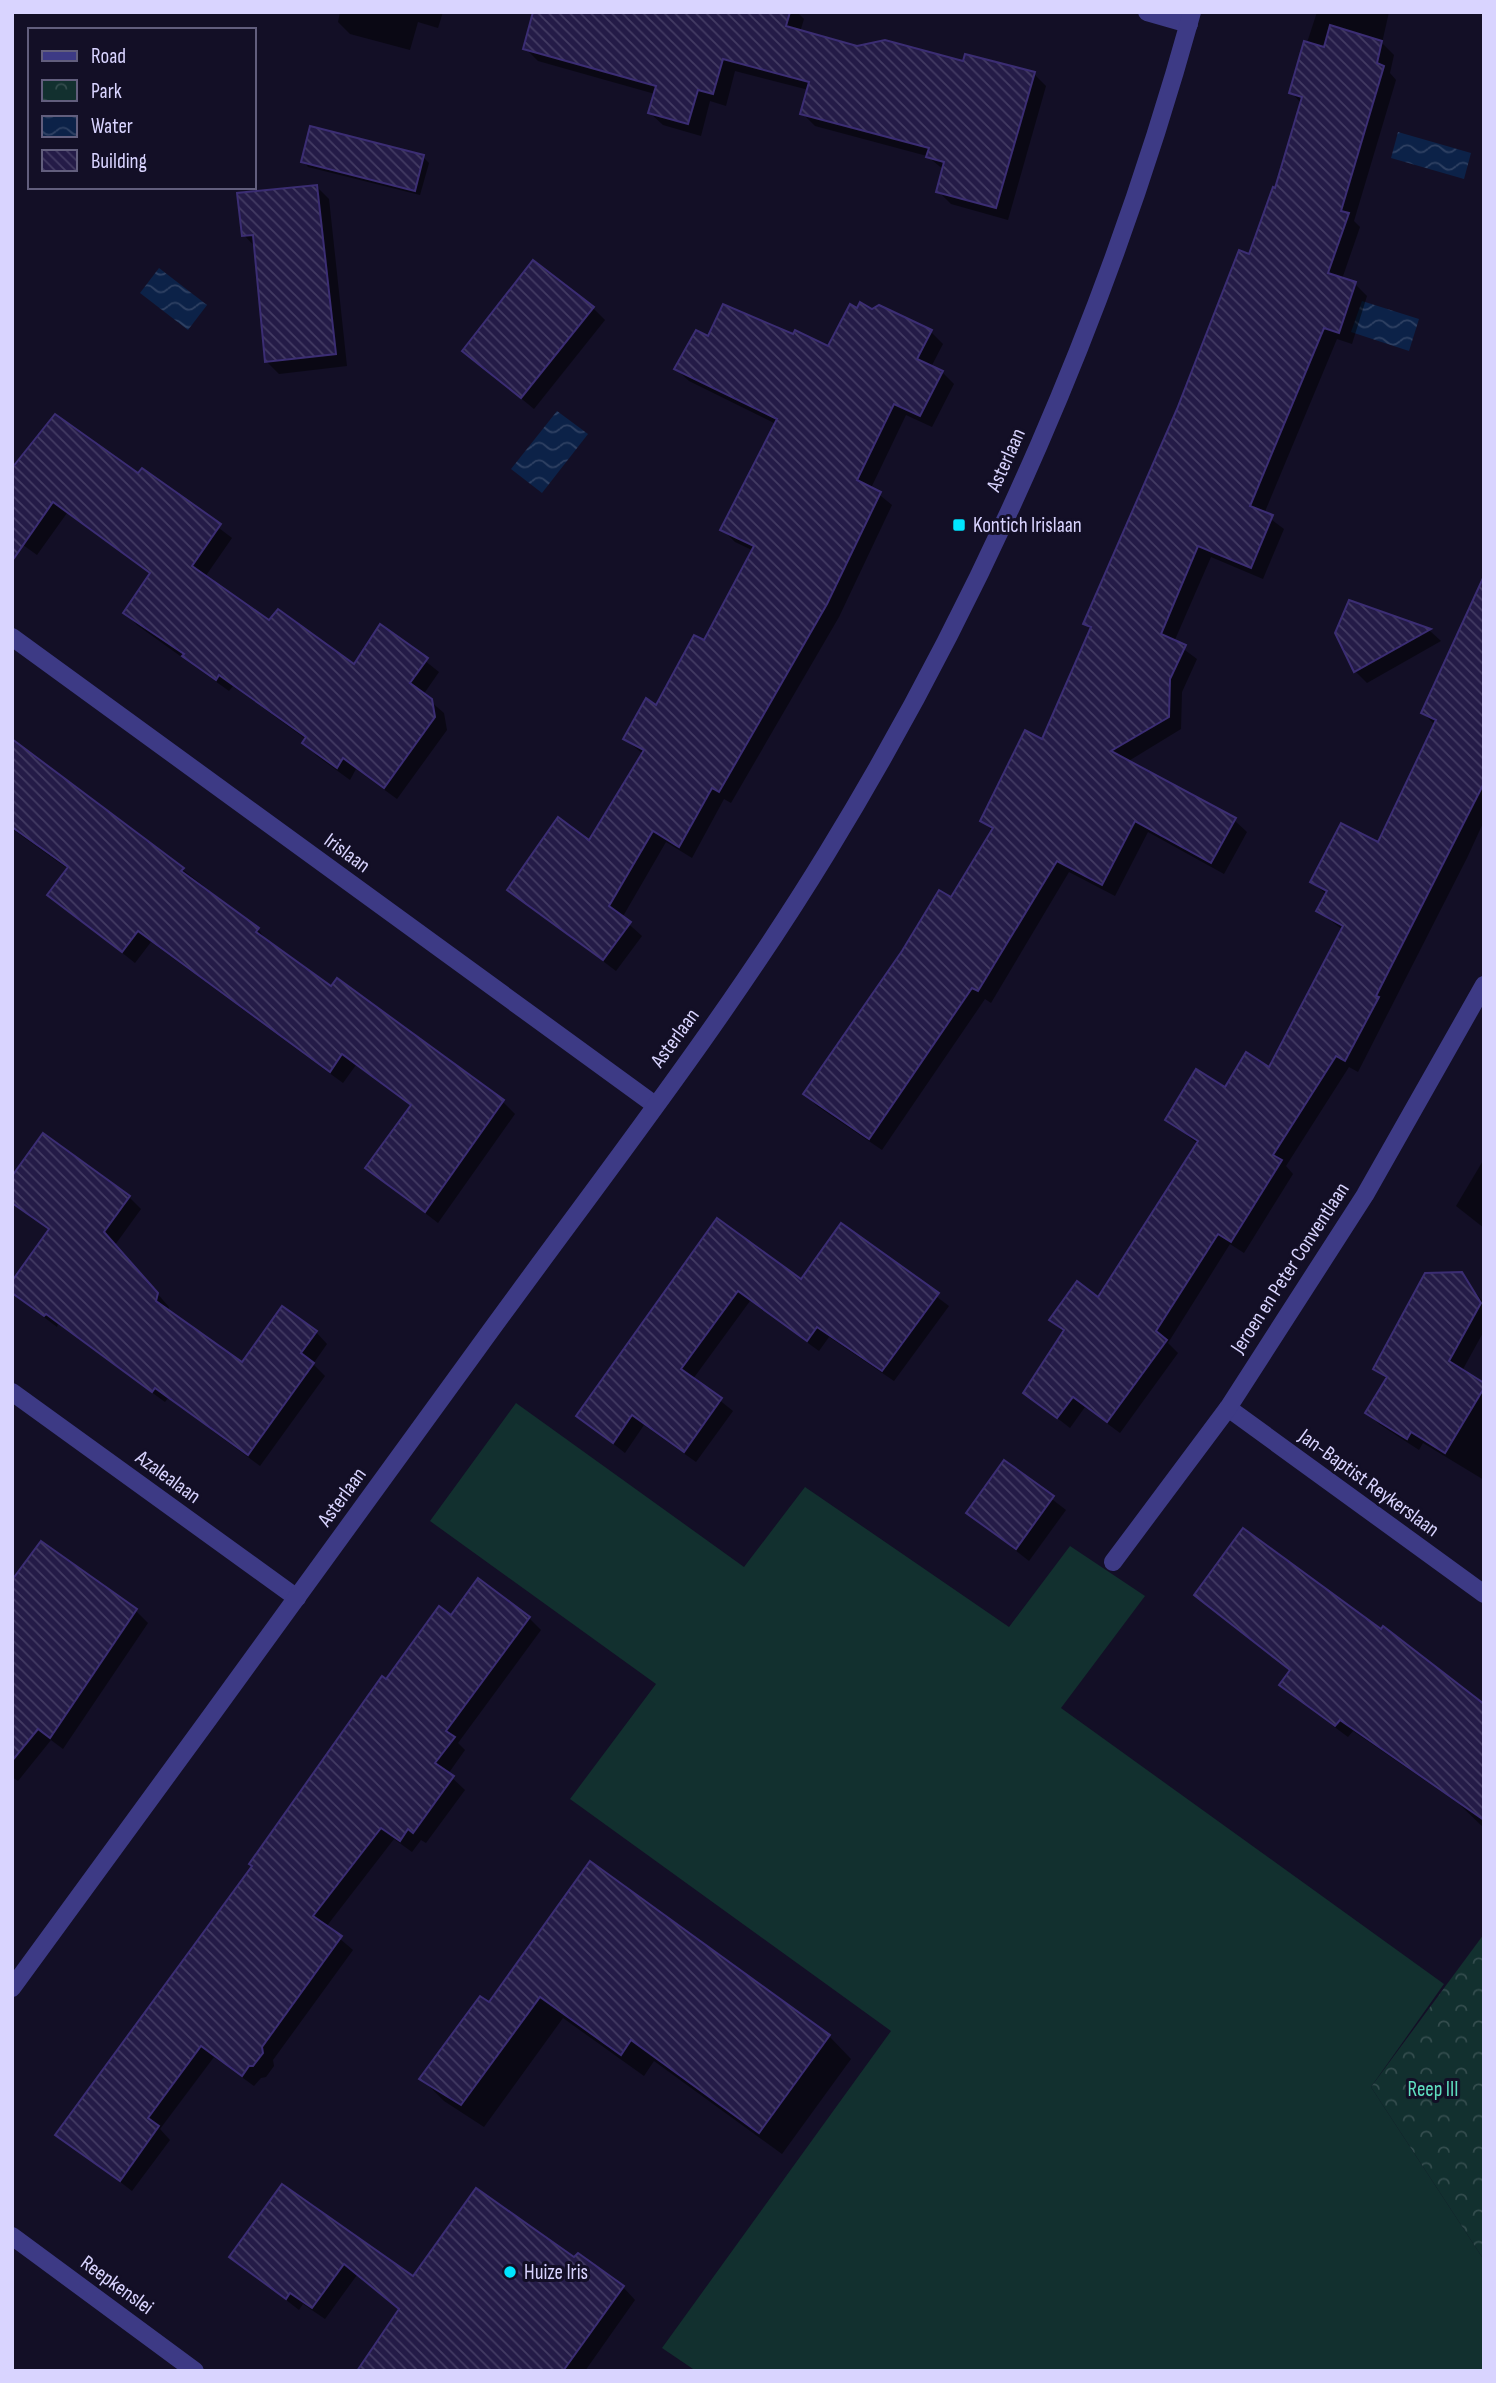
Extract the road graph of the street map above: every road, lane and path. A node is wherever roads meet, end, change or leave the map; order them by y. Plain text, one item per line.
1 (1147, 12) edge
2 (1191, 18) edge
3 (12, 637) edge
4 (1484, 985) edge
5 (655, 1105) junction
6 (12, 1392) edge
7 (1228, 1408) junction
8 (1113, 1562) dead end
9 (1484, 1594) edge
10 (297, 1598) junction
11 (12, 1988) edge
12 (12, 2236) edge
13 (195, 2371) edge

1 - 2 street
2 - 5 street, Asterlaan
3 - 5 street, Irislaan
4 - 7 street, Jeroen en Peter Conventlaan
5 - 10 street, Asterlaan
6 - 10 street, Azalealaan
7 - 8 street, Jeroen en Peter Conventlaan
7 - 9 street, Jan-Baptist Reykerslaan
10 - 11 street, Asterlaan
12 - 13 street, Reepkenslei

